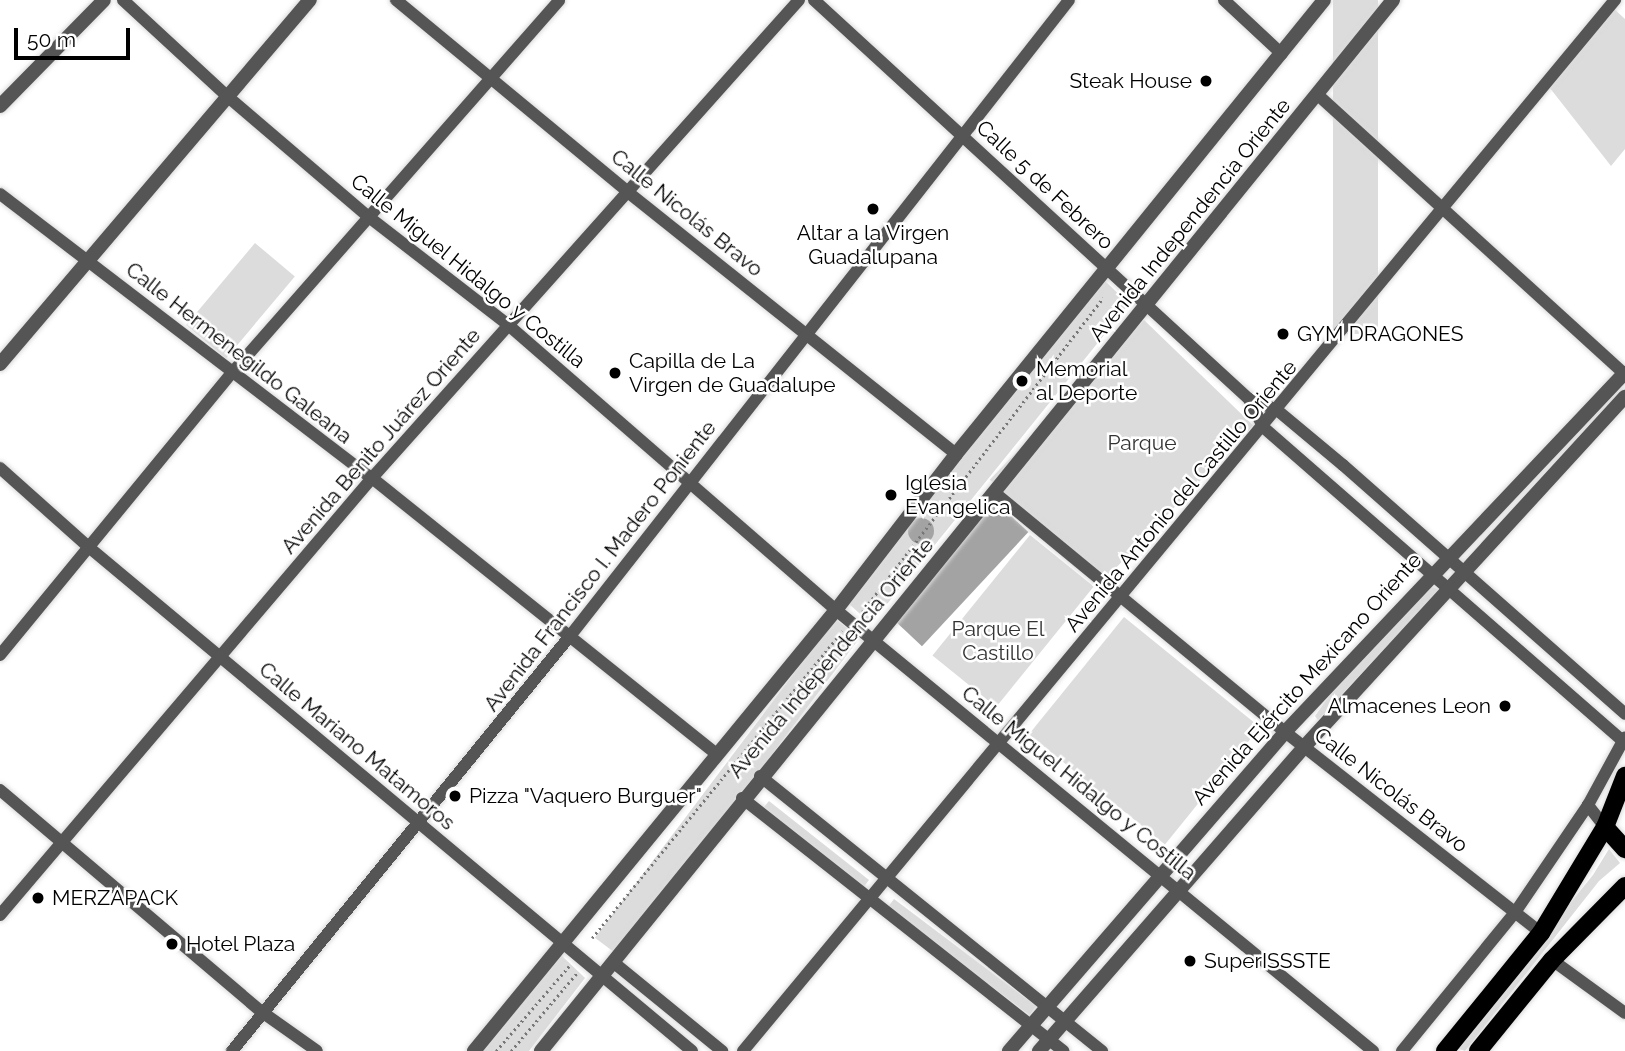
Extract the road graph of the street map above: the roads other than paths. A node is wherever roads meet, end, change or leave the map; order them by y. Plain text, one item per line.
1 (104, 0) edge
2 (123, 0) edge
3 (310, 0) edge
4 (396, 0) edge
5 (559, 0) edge
6 (799, 0) edge
7 (814, 0) edge
8 (1069, 0) edge
9 (1224, 0) edge
10 (1324, 0) edge
11 (1393, 0) edge
12 (1617, 0) edge
13 (1625, 6) edge
14 (1282, 54) junction
15 (493, 77) junction
16 (1318, 95) junction
17 (227, 96) junction
18 (0, 106) edge
19 (965, 136) junction
20 (629, 193) junction
21 (0, 194) edge
22 (1443, 209) junction
23 (370, 218) junction
24 (87, 259) junction
25 (1105, 268) junction
26 (1146, 305) junction
27 (508, 324) junction
28 (810, 334) junction
29 (0, 363) edge
30 (231, 374) junction
31 (1625, 374) edge
32 (1625, 397) edge
33 (1249, 399) junction
34 (1277, 410) junction
35 (1263, 427) junction
36 (956, 454) junction
37 (0, 468) edge
38 (372, 478) junction
39 (690, 482) junction
40 (995, 493) junction
41 (1497, 505) junction
42 (1513, 520) junction
43 (91, 549) junction
44 (1446, 558) junction
45 (1432, 573) junction
46 (1464, 573) junction
47 (1451, 588) junction
48 (1121, 599) junction
49 (836, 610) junction
50 (570, 636) junction
51 (871, 639) junction
52 (0, 655) edge
53 (221, 656) junction
54 (1577, 672) junction
55 (1562, 688) junction
56 (1625, 714) edge
57 (1285, 732) junction
58 (1624, 739) edge
59 (1001, 744) junction
60 (1304, 747) junction
61 (716, 754) junction
62 (760, 776) junction
63 (1625, 776) edge
64 (0, 790) edge
65 (742, 798) junction
66 (1588, 805) junction
67 (419, 823) junction
68 (1605, 827) junction
69 (63, 843) junction
70 (1625, 849) edge
71 (1160, 874) junction
72 (889, 879) junction
73 (1625, 886) edge
74 (1180, 890) junction
75 (872, 900) junction
76 (1516, 911) junction
77 (0, 915) edge
78 (1541, 933) junction
79 (566, 942) junction
80 (1552, 960) junction
81 (613, 962) junction
82 (602, 975) junction
83 (1048, 1007) junction
84 (262, 1012) junction
85 (1625, 1013) edge
86 (1066, 1021) junction
87 (1032, 1025) junction
88 (1044, 1045) edge
89 (747, 1050) edge
90 (232, 1051) edge
91 (317, 1051) edge
92 (474, 1051) edge
93 (541, 1051) edge
94 (692, 1051) edge
95 (722, 1051) edge
96 (1009, 1051) edge
97 (1063, 1051) edge
98 (1102, 1051) edge
99 (1373, 1051) edge
100 (1402, 1051) edge
101 (1445, 1051) edge
102 (1478, 1051) edge

1 - 18 street
2 - 17 street, Calle Miguel Hidalgo y Costilla
3 - 17 street
4 - 15 street, Calle Nicolás Bravo
5 - 15 street
6 - 20 street, Avenida Benito Juárez Oriente
7 - 19 street, Calle 5 de Febrero
8 - 19 street, Avenida Francisco I. Madero Poniente
9 - 14 street
10 - 14 street, Avenida Independencia Oriente
11 - 16 street, Avenida Independencia Oriente
12 - 13 street
12 - 22 street, Avenida Antonio del Castillo Oriente
14 - 25 street, Avenida Independencia Oriente
15 - 20 street, Calle Nicolás Bravo
15 - 23 street
16 - 22 street
16 - 26 street, Avenida Independencia Oriente
17 - 23 street, Calle Miguel Hidalgo y Costilla
17 - 24 street
19 - 25 street, Calle 5 de Febrero
19 - 28 street, Avenida Francisco I. Madero Poniente
20 - 27 street, Avenida Benito Juárez Oriente
20 - 28 street, Calle Nicolás Bravo
21 - 24 street, Calle Hermenegildo Galeana
22 - 31 street
22 - 34 street, Avenida Antonio del Castillo Oriente
23 - 27 street, Calle Miguel Hidalgo y Costilla
23 - 30 street
24 - 29 street
24 - 30 street, Calle Hermenegildo Galeana
25 - 26 street, Calle 5 de Febrero
25 - 36 street, Avenida Independencia Oriente
26 - 33 street, Calle 5 de Febrero
26 - 40 street, Avenida Independencia Oriente
27 - 38 street, Avenida Benito Juárez Oriente
27 - 39 street, Calle Miguel Hidalgo y Costilla
28 - 36 street, Calle Nicolás Bravo
28 - 39 street, Avenida Francisco I. Madero Poniente
30 - 38 street, Calle Hermenegildo Galeana
30 - 43 street
31 - 41 street, Avenida Ejército Mexicano Oriente
32 - 42 street, Avenida Ejército Mexicano Oriente
33 - 34 street, Calle 5 de Febrero
33 - 35 street, Calle 5 de Febrero
34 - 35 street, Avenida Antonio del Castillo Oriente
34 - 44 street, Calle 5 de Febrero
35 - 45 street, Calle 5 de Febrero
35 - 48 street, Avenida Antonio del Castillo Oriente
36 - 49 street, Avenida Independencia Oriente
37 - 43 street, Calle Mariano Matamoros
38 - 50 street, Calle Hermenegildo Galeana
38 - 53 street, Avenida Benito Juárez Oriente
39 - 49 street, Calle Miguel Hidalgo y Costilla
39 - 50 street, Avenida Francisco I. Madero Poniente
40 - 48 street, Calle Nicolás Bravo
40 - 51 street, Avenida Independencia Oriente
41 - 42 street
41 - 44 street, Avenida Ejército Mexicano Oriente
42 - 46 street, Avenida Ejército Mexicano Oriente
43 - 52 street
43 - 53 street, Calle Mariano Matamoros
44 - 45 street, Avenida Ejército Mexicano Oriente
44 - 46 street, Calle 5 de Febrero
45 - 47 street, Calle 5 de Febrero
45 - 57 street, Avenida Ejército Mexicano Oriente
46 - 47 street, Avenida Ejército Mexicano Oriente
46 - 54 street, Calle 5 de Febrero
47 - 55 street, Calle 5 de Febrero
47 - 60 street, Avenida Ejército Mexicano Oriente
48 - 57 street, Calle Nicolás Bravo
48 - 59 street, Avenida Antonio del Castillo Oriente
49 - 51 street, Calle Miguel Hidalgo y Costilla
49 - 61 street, Avenida Independencia Oriente
50 - 61 street, Calle Hermenegildo Galeana
50 - 67 street, Avenida Francisco I. Madero Poniente
51 - 59 street, Calle Miguel Hidalgo y Costilla
51 - 62 street, Avenida Independencia Oriente
53 - 67 street, Calle Mariano Matamoros
53 - 69 street, Avenida Benito Juárez Oriente
54 - 55 street
54 - 56 street, Calle 5 de Febrero
55 - 58 street, Calle 5 de Febrero
57 - 60 street, Calle Nicolás Bravo
57 - 71 street, Avenida Ejército Mexicano Oriente
58 - 66 street
59 - 71 street, Calle Miguel Hidalgo y Costilla
59 - 72 street, Avenida Antonio del Castillo Oriente
60 - 74 street, Avenida Ejército Mexicano Oriente
60 - 76 street, Calle Nicolás Bravo
61 - 79 street, Avenida Independencia Oriente
62 - 65 street, Avenida Independencia Oriente
62 - 72 street
63 - 68 main road
64 - 69 street
65 - 75 street
65 - 81 street, Avenida Independencia Oriente
66 - 68 street
66 - 76 street
67 - 79 street, Calle Mariano Matamoros
67 - 84 street, Avenida Francisco I. Madero Poniente
68 - 70 main road
68 - 78 main road
69 - 77 street, Avenida Benito Juárez Oriente
69 - 84 street
71 - 74 street, Calle Miguel Hidalgo y Costilla
71 - 83 street, Avenida Ejército Mexicano Oriente
72 - 75 street, Avenida Antonio del Castillo Oriente
72 - 83 street
73 - 80 main road
74 - 86 street, Avenida Ejército Mexicano Oriente
74 - 99 street, Calle Miguel Hidalgo y Costilla
75 - 87 street
75 - 89 street, Avenida Antonio del Castillo Oriente
76 - 78 street, Calle Nicolás Bravo
76 - 100 street
78 - 101 main road
79 - 82 street, Calle Mariano Matamoros
79 - 92 street, Avenida Independencia Oriente
80 - 85 street
80 - 102 main road
81 - 82 street, Avenida Independencia Oriente
81 - 95 street
82 - 93 street, Avenida Independencia Oriente
82 - 94 street, Calle Mariano Matamoros
83 - 86 street
83 - 87 street, Avenida Ejército Mexicano Oriente
84 - 90 street, Avenida Francisco I. Madero Poniente
84 - 91 street
86 - 88 street, Avenida Ejército Mexicano Oriente
86 - 98 street
87 - 88 street
87 - 96 street, Avenida Ejército Mexicano Oriente
88 - 97 street

